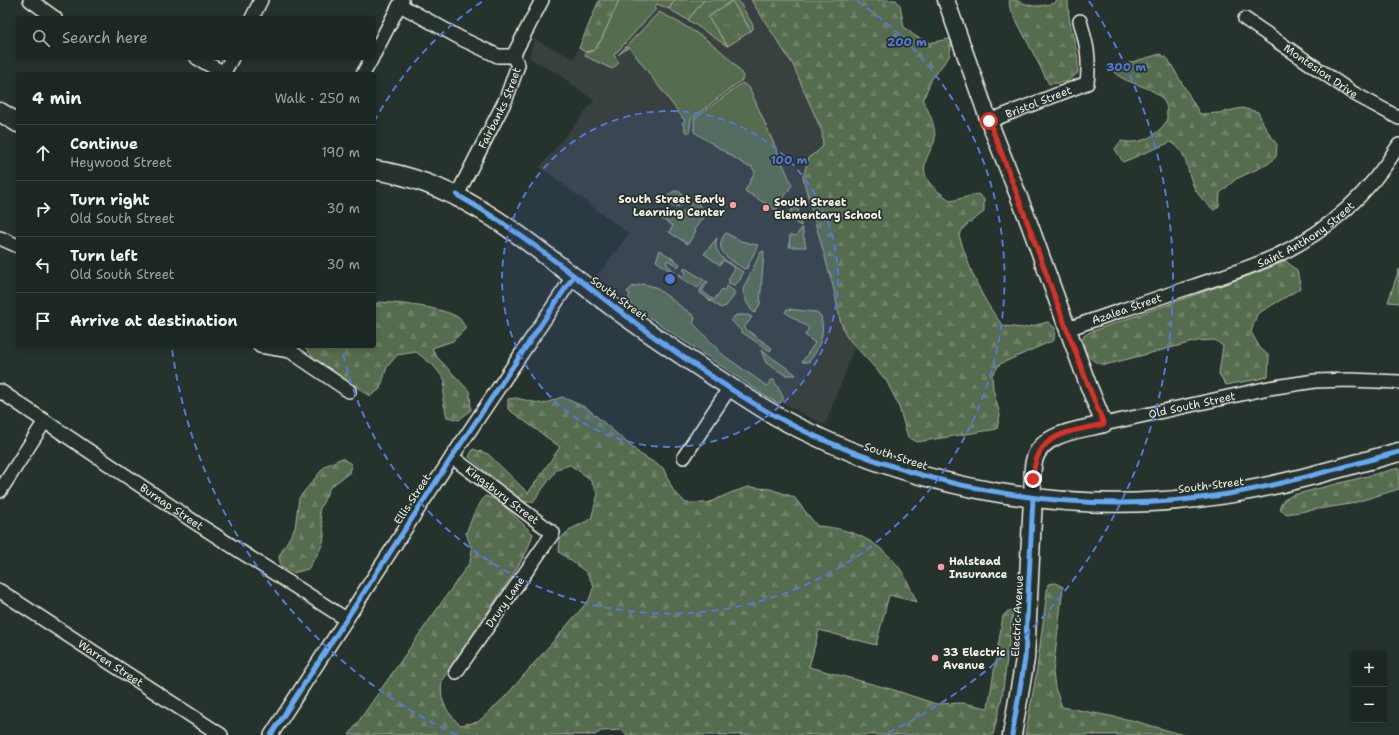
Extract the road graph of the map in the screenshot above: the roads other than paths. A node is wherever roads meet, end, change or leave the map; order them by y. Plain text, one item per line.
1 (30, 0) edge
2 (261, 0) edge
3 (542, 0) edge
4 (946, 0) edge
5 (401, 3) edge
6 (53, 16) edge
7 (253, 16) edge
8 (1245, 19) dead end
9 (1080, 21) dead end
10 (376, 50) edge
11 (513, 56) junction
12 (201, 60) edge
13 (231, 60) edge
14 (371, 60) edge
15 (222, 72) edge
16 (225, 72) edge
17 (364, 72) edge
18 (0, 112) edge
19 (1399, 118) edge
20 (989, 121) junction
21 (16, 122) edge
22 (1399, 145) edge
23 (376, 170) edge
24 (457, 195) junction
25 (0, 238) edge
26 (16, 245) edge
27 (573, 277) junction
28 (1186, 288) joint
29 (1067, 329) junction
30 (281, 348) edge
31 (291, 349) edge
32 (1399, 382) edge
33 (730, 387) junction
34 (0, 391) edge
35 (349, 391) dead end
36 (45, 422) junction
37 (1104, 424) junction
38 (1399, 452) edge
39 (452, 457) junction
40 (684, 457) dead end
41 (0, 491) edge
42 (1033, 498) junction
43 (553, 533) joint
44 (0, 591) edge
45 (346, 619) junction
46 (456, 672) dead end
47 (221, 735) edge
48 (271, 735) edge
49 (1012, 735) edge

1 - 6 street
2 - 7 street
3 - 11 street, Fairbanks Street
4 - 20 street
5 - 10 street
5 - 11 street
8 - 19 street, Montesion Drive
9 - 20 street, Bristol Street
11 - 24 street, Fairbanks Street
12 - 15 street
13 - 16 street
14 - 17 street
18 - 21 main road
20 - 29 street
22 - 28 street, Saint Anthony Street
23 - 24 main road, South Street
24 - 27 main road, South Street
25 - 26 street
27 - 33 main road, South Street
27 - 39 street, Ellis Street
28 - 29 street, Azalea Street
29 - 37 street
30 - 31 street
31 - 35 street
32 - 37 street, Old South Street
33 - 40 street
33 - 42 main road, South Street
34 - 36 street, Burnap Street
36 - 41 street
36 - 45 street, Burnap Street
37 - 42 street, Old South Street
38 - 42 main road, South Street
39 - 43 street, Kingsbury Street
39 - 45 street, Ellis Street
42 - 49 main road, Electric Avenue
43 - 46 street, Drury Lane
44 - 47 street, Warren Street
45 - 48 street, Ellis Street

